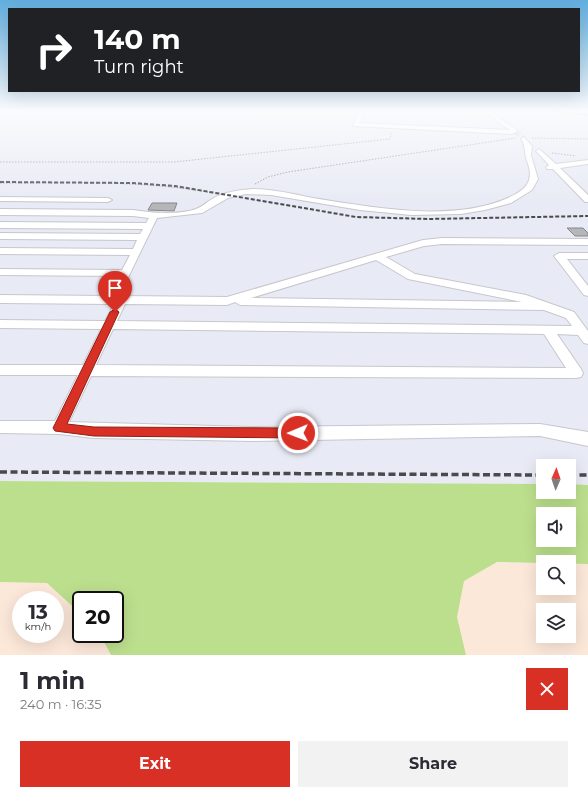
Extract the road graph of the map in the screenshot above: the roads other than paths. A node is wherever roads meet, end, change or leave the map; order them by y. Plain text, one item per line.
1 (526, 142) tunnel mouth
2 (539, 151) road end
3 (588, 162) edge
4 (532, 165) junction
5 (555, 167) junction
6 (0, 200) edge
7 (108, 200) dead end
8 (588, 200) edge
9 (0, 212) edge
10 (154, 216) junction
11 (0, 225) edge
12 (150, 226) junction
13 (0, 236) edge
14 (145, 237) junction
15 (588, 242) edge
16 (0, 251) edge
17 (137, 252) junction
18 (378, 257) junction
19 (587, 258) edge
20 (0, 272) edge
21 (126, 273) junction
22 (588, 293) edge
23 (0, 299) edge
24 (116, 300) junction
25 (227, 301) junction
26 (545, 306) junction
27 (0, 324) edge
28 (109, 324) junction
29 (548, 330) junction
30 (584, 330) edge
31 (0, 370) edge
32 (86, 371) junction
33 (0, 427) edge
34 (59, 428) junction
35 (588, 440) edge

1 - 4 lane
2 - 5 lane
3 - 5 lane
4 - 5 lane
4 - 10 lane
5 - 8 lane
6 - 7 lane
9 - 10 lane
10 - 12 lane
11 - 12 lane
12 - 14 lane
13 - 14 lane
14 - 17 lane
15 - 18 lane
16 - 17 lane
17 - 21 lane
18 - 25 lane
18 - 26 lane
19 - 22 lane
20 - 21 lane
21 - 24 lane
23 - 24 lane
24 - 25 lane
24 - 28 lane
25 - 26 lane
26 - 30 lane
27 - 28 lane
28 - 29 lane
28 - 32 lane
29 - 30 lane
29 - 32 lane
31 - 32 lane
32 - 34 lane
33 - 34 lane
34 - 35 lane

